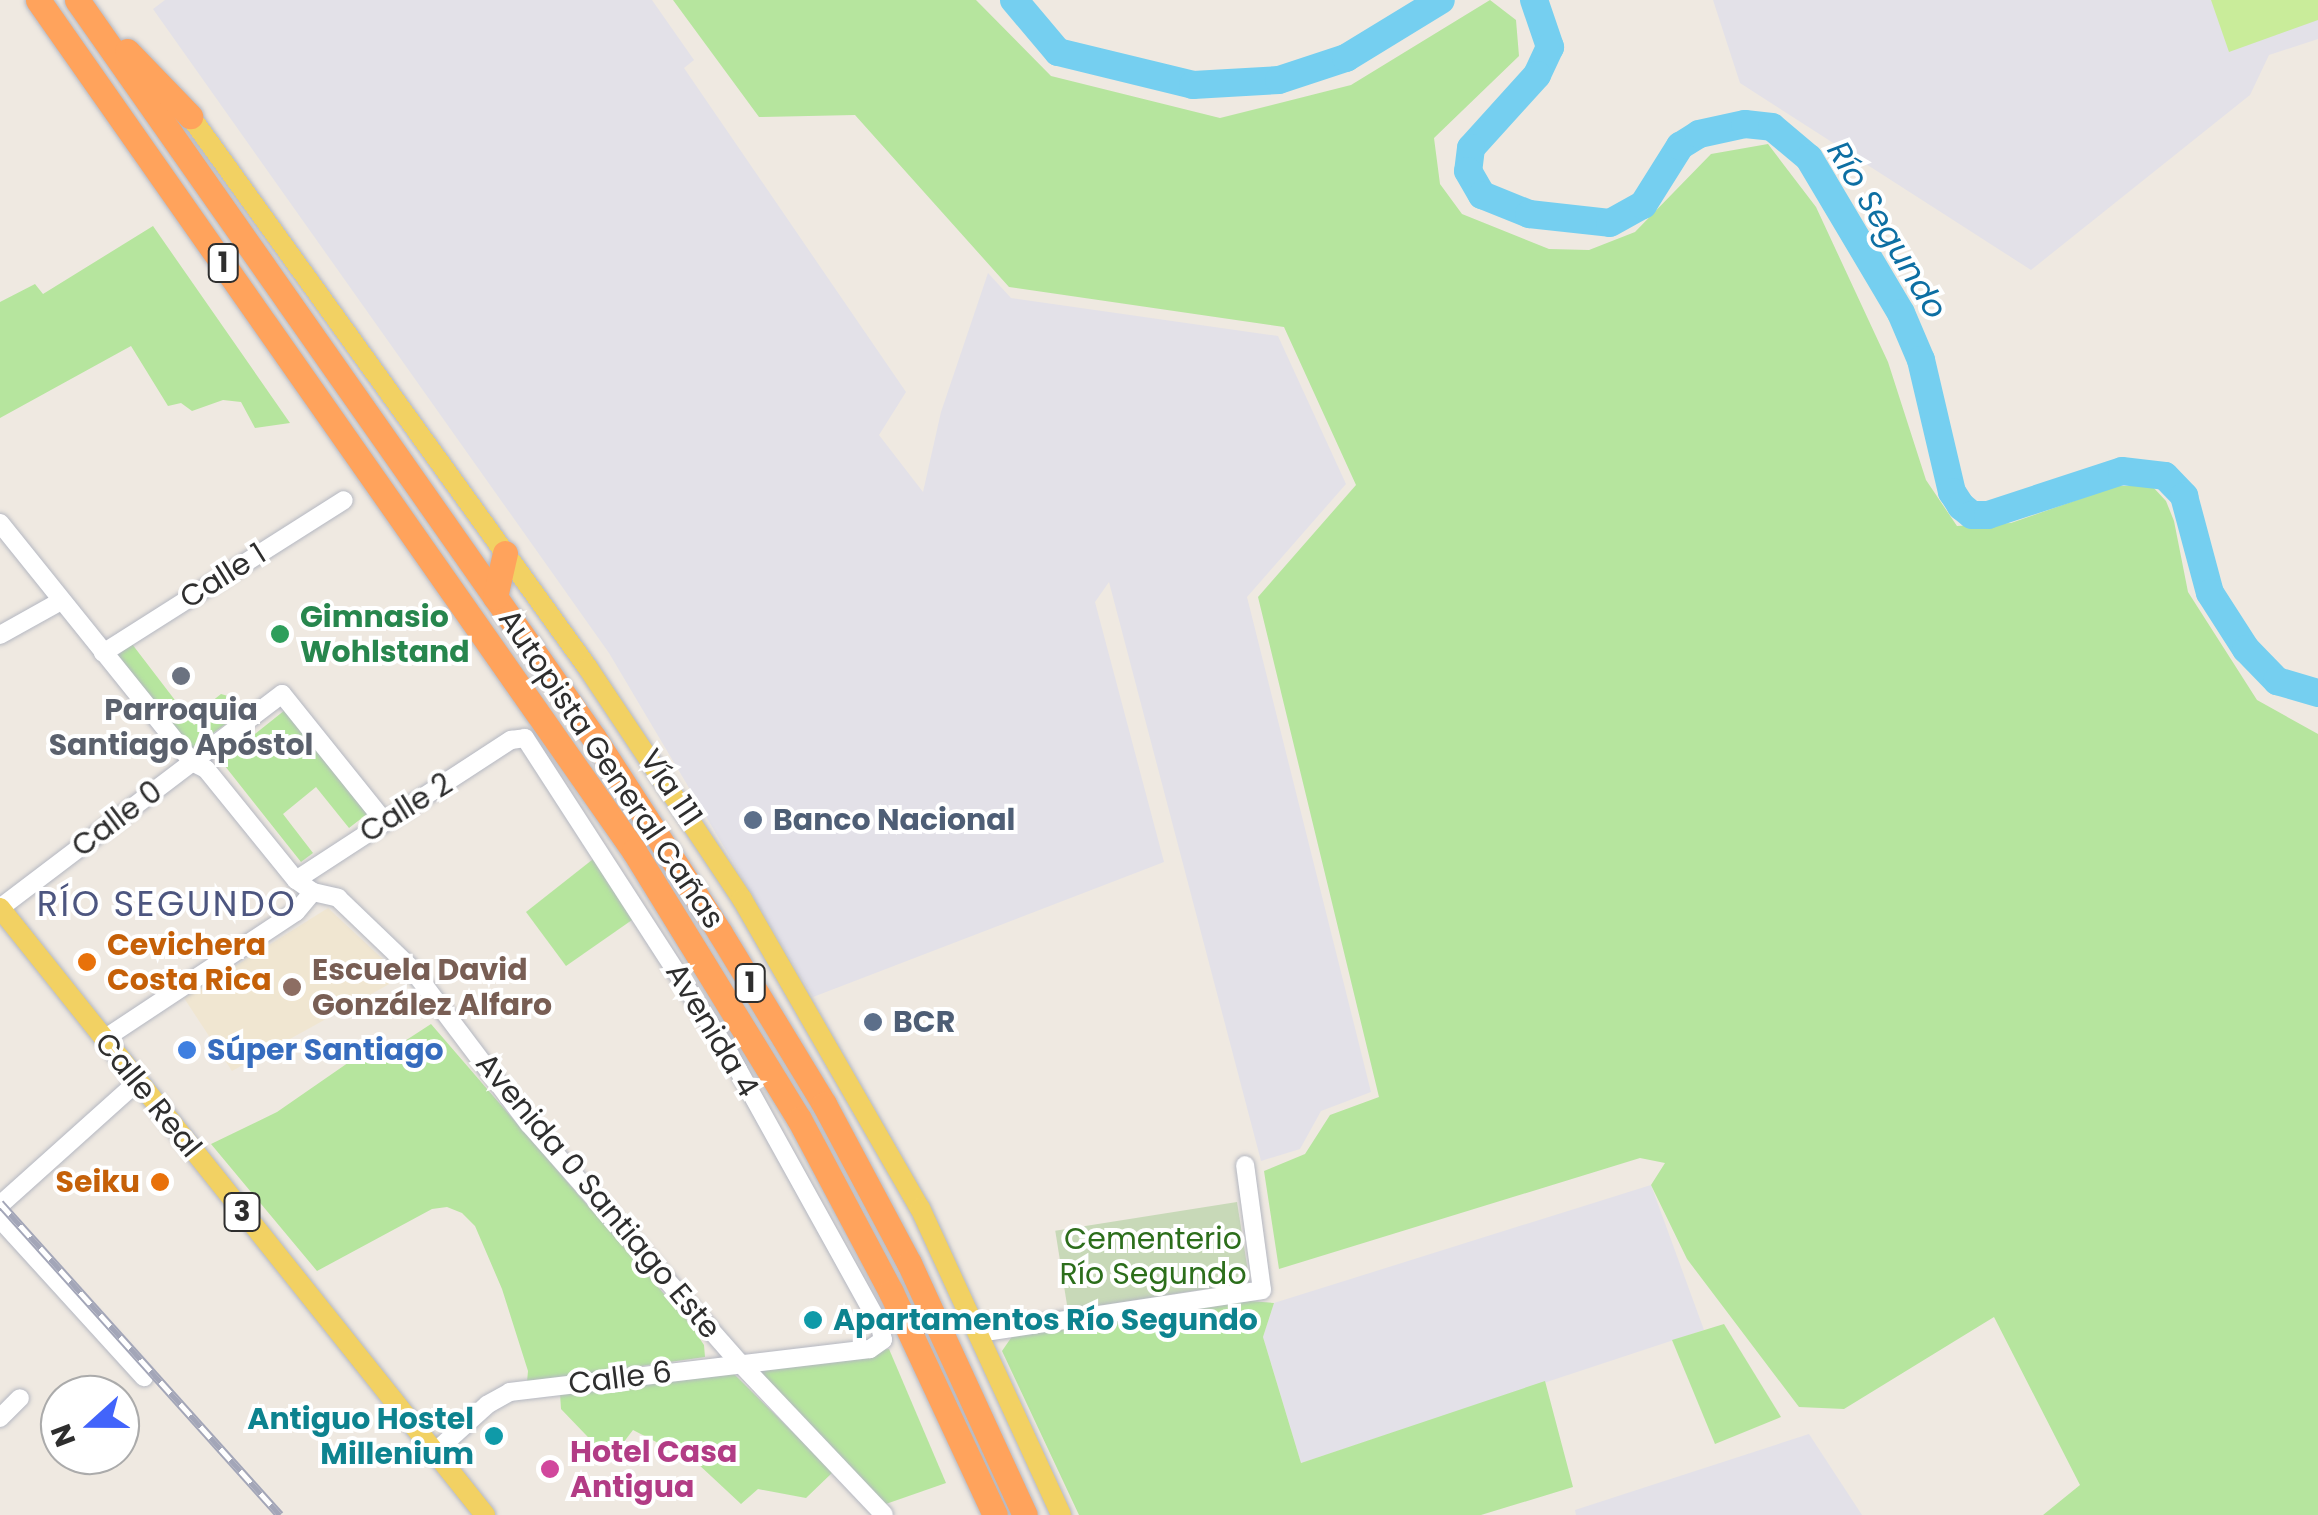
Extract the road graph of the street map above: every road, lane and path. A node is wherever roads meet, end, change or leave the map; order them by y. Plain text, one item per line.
1 (38, 0) edge
2 (78, 2) edge
3 (190, 116) joint
4 (344, 500) dead end
5 (0, 523) edge
6 (506, 553) junction
7 (495, 597) junction
8 (61, 601) junction
9 (0, 635) edge
10 (103, 652) junction
11 (518, 737) joint
12 (192, 762) junction
13 (384, 821) junction
14 (296, 880) junction
15 (312, 892) junction
16 (0, 908) edge
17 (104, 1039) junction
18 (137, 1082) junction
19 (1244, 1165) dead end
20 (0, 1205) edge
21 (0, 1219) edge
22 (979, 1333) junction
23 (883, 1340) joint
24 (740, 1363) junction
25 (144, 1377) dead end
26 (20, 1398) dead end
27 (0, 1418) edge
28 (435, 1452) junction
29 (482, 1514) edge
30 (884, 1515) edge
31 (995, 1515) edge
32 (1025, 1515) edge
33 (1061, 1515) edge

1 - 31 highway, Autopista General Cañas / 1
2 - 3 highway
2 - 7 highway, Autopista General Cañas / 1
3 - 6 main road, Vía 111
4 - 10 street, Calle 1
5 - 8 street, Avenida 0 Santiago Este
6 - 7 highway
6 - 22 main road, Vía 111
7 - 32 highway, Autopista General Cañas / 1
8 - 9 street
8 - 10 street, Avenida 0 Santiago Este
10 - 12 street, Avenida 0 Santiago Este
11 - 13 street, Calle 2
11 - 23 street, Avenida 4
12 - 13 street, Calle 0
12 - 14 street, Avenida 0 Santiago Este
12 - 16 street, Calle 0
13 - 14 street, Calle 2
14 - 15 street, Avenida 0 Santiago Este
15 - 17 street
15 - 24 street, Avenida 0 Santiago Este
16 - 17 main road, Calle Real / 3
17 - 18 main road, Calle Real / 3
18 - 20 street
18 - 28 main road, Calle Real / 3
19 - 22 street
21 - 25 street
22 - 33 main road, Vía 111
23 - 24 street, Calle 6
24 - 28 street, Calle 6
24 - 30 street, Avenida 0 Santiago Este
26 - 27 street
28 - 29 main road, Calle Real / 3

